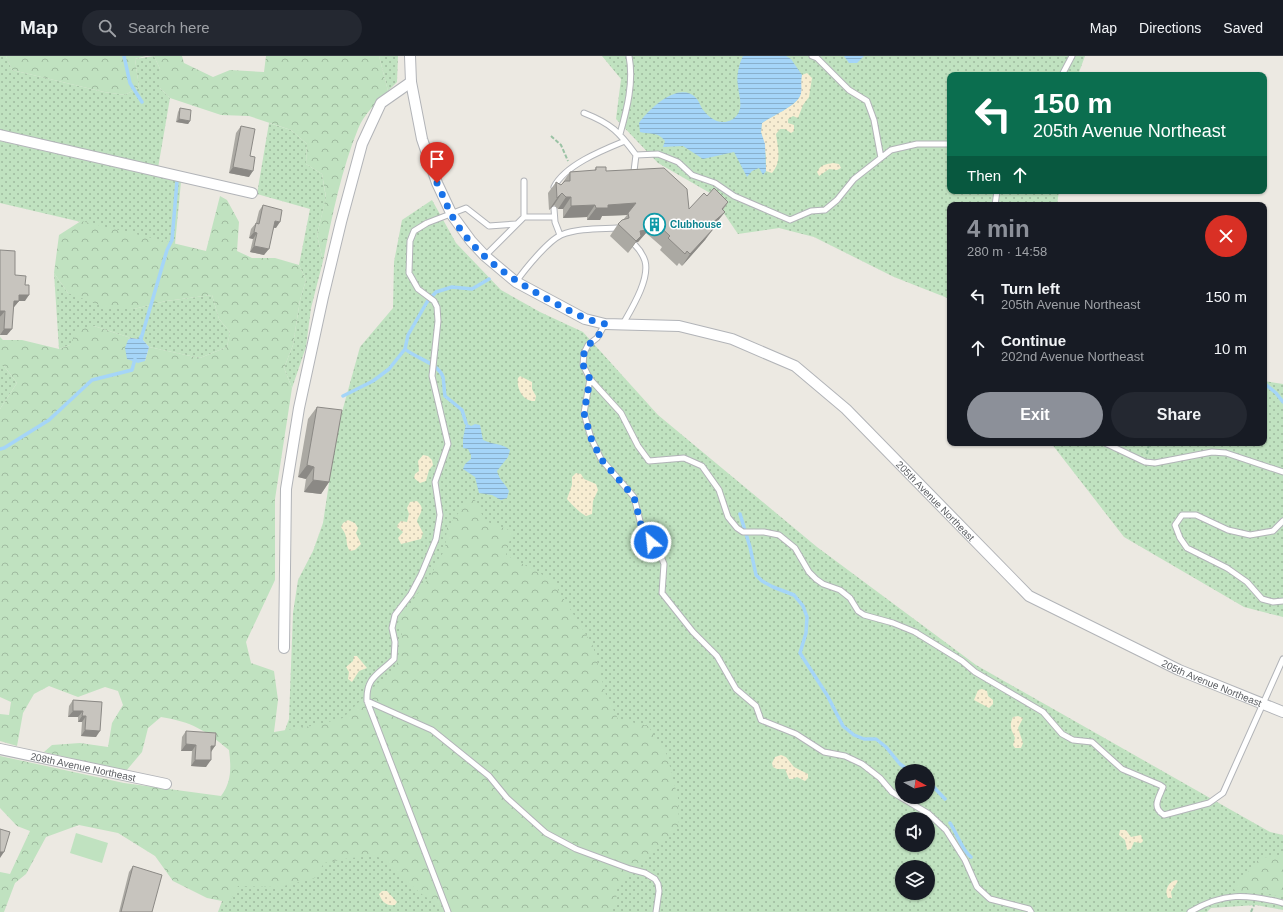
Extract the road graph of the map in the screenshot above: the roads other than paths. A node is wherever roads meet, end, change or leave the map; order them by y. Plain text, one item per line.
1 (410, 56) edge
2 (629, 56) edge
3 (812, 56) edge
4 (1072, 56) edge
5 (1064, 72) edge
6 (411, 82) junction
7 (584, 113) dead end
8 (620, 134) junction
9 (0, 136) edge
10 (625, 141) junction
11 (947, 144) edge
12 (636, 155) junction
13 (881, 158) junction
14 (634, 171) edge
15 (524, 181) dead end
16 (252, 193) dead end
17 (552, 193) dead end
18 (554, 209) dead end
19 (452, 215) junction
20 (524, 216) junction
21 (554, 217) junction
22 (516, 224) junction
23 (617, 228) edge
24 (560, 235) junction
25 (635, 244) edge
26 (485, 256) junction
27 (516, 282) junction
28 (605, 324) junction
29 (624, 324) junction
30 (590, 379) junction
31 (1111, 446) edge
32 (1283, 472) edge
33 (1283, 521) edge
34 (1283, 601) edge
35 (284, 648) dead end
36 (1283, 659) edge
37 (367, 701) junction
38 (1262, 705) junction
39 (1283, 712) edge
40 (0, 748) edge
41 (166, 784) dead end
42 (1283, 903) edge
43 (448, 912) edge
44 (656, 912) edge
45 (1031, 912) edge
46 (1190, 912) edge

1 - 6 street, 205th Avenue Northeast
2 - 8 lane
3 - 13 lane
4 - 5 lane
6 - 19 street, 205th Avenue Northeast
6 - 35 street
7 - 8 lane
8 - 10 lane
9 - 16 street
10 - 12 lane
10 - 17 lane
11 - 13 lane
12 - 13 lane
12 - 14 lane
15 - 20 lane
18 - 21 lane
19 - 22 lane
19 - 26 street, 205th Avenue Northeast
19 - 37 lane
20 - 21 lane
20 - 22 lane
21 - 24 lane
22 - 26 lane
23 - 24 lane
24 - 27 lane
25 - 29 lane
26 - 27 street, 205th Avenue Northeast
27 - 28 street, 205th Avenue Northeast
28 - 29 street, 205th Avenue Northeast
28 - 30 lane
29 - 38 street, 205th Avenue Northeast
30 - 38 lane
30 - 45 lane
31 - 32 lane
33 - 34 lane
36 - 38 lane
37 - 43 lane
37 - 44 lane
38 - 39 street, 205th Avenue Northeast
40 - 41 street, 208th Avenue Northeast
42 - 46 lane

